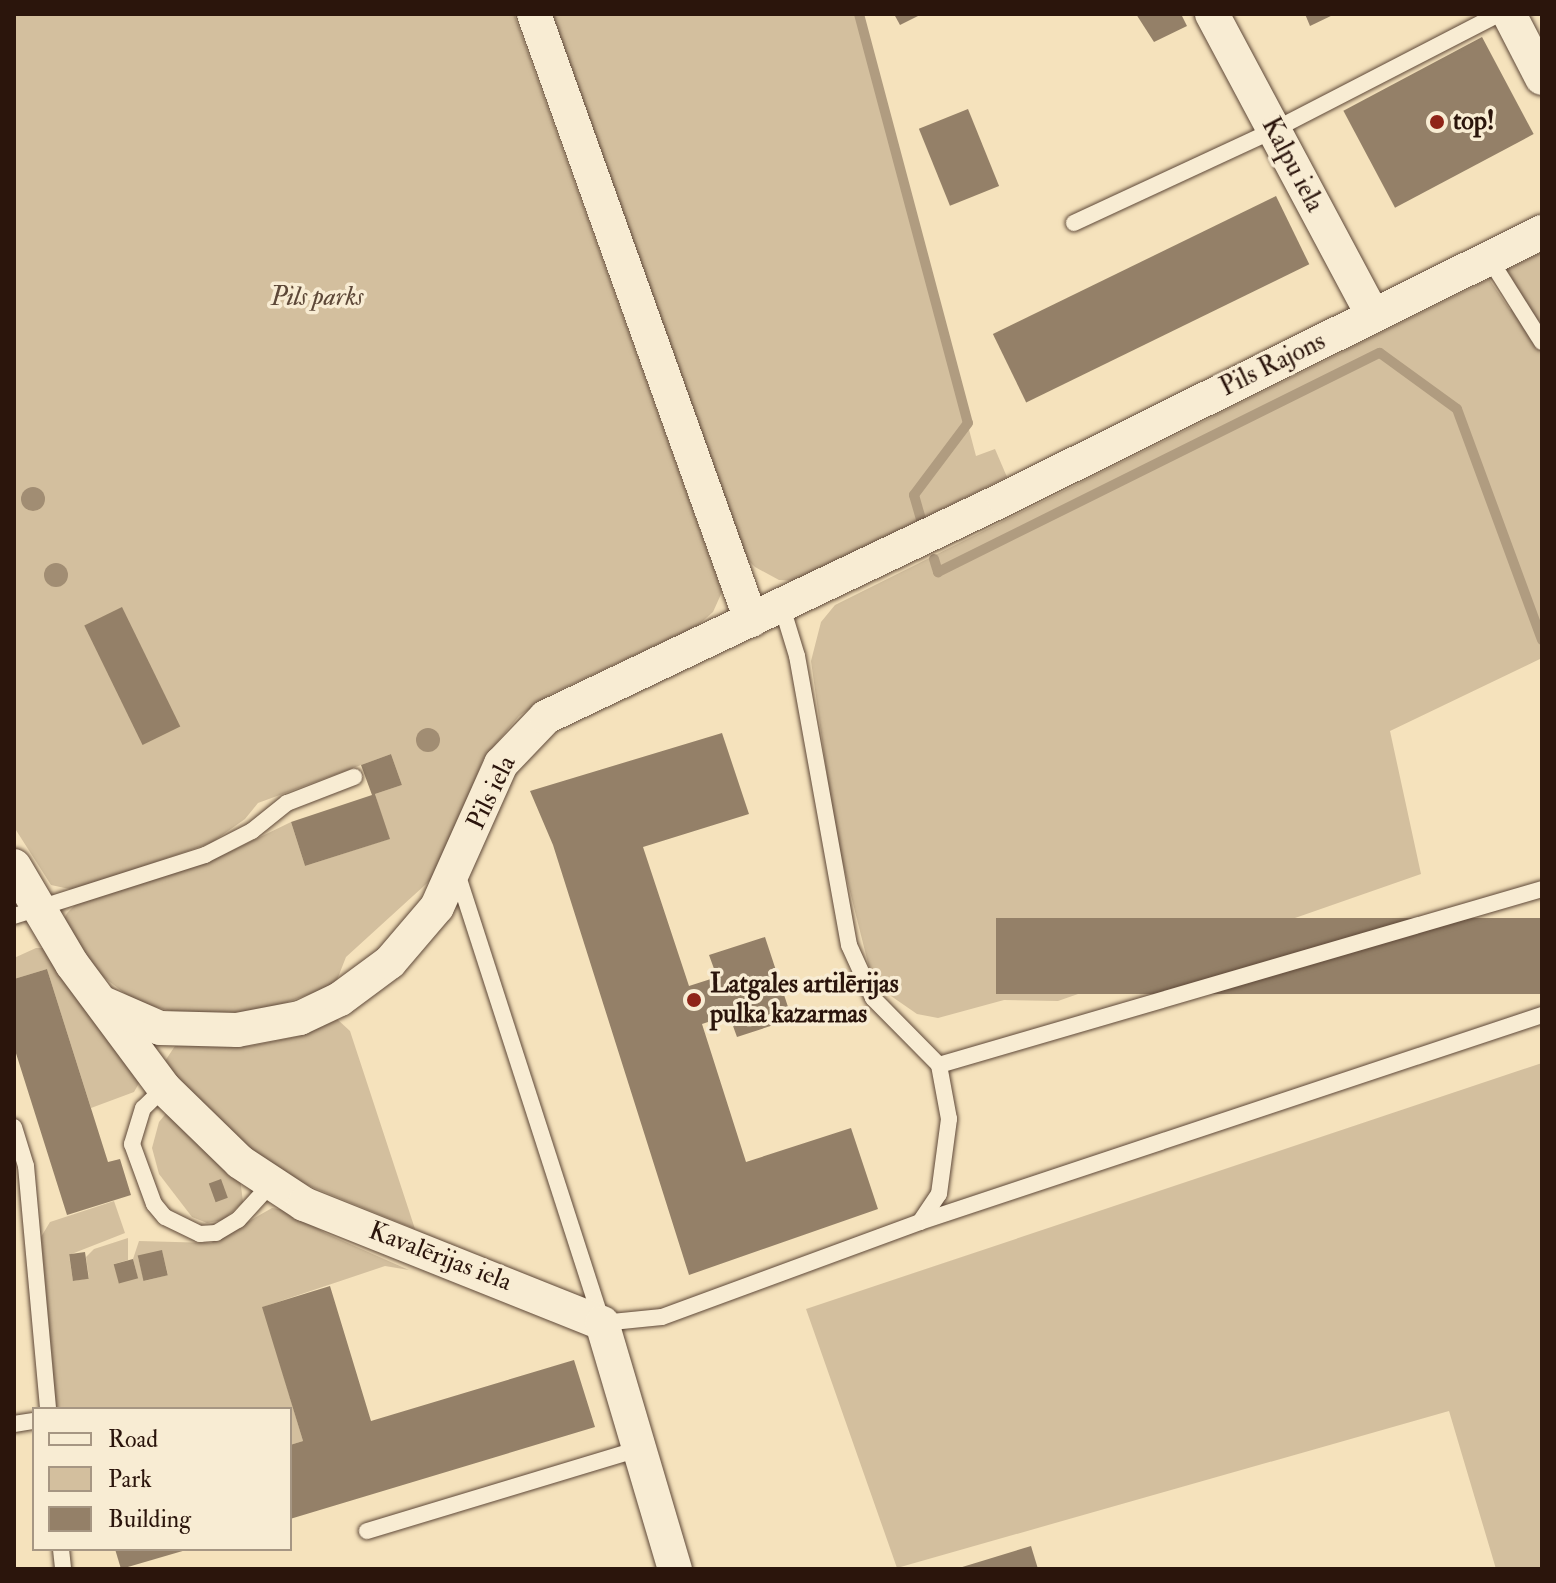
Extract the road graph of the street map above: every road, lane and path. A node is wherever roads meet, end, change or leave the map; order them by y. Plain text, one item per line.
1 (534, 14) edge
2 (1212, 14) edge
3 (1499, 14) edge
4 (1509, 14) edge
5 (1542, 78) edge
6 (1272, 131) junction
7 (1074, 223) dead end
8 (1542, 232) edge
9 (1489, 258) junction
10 (1373, 316) junction
11 (1542, 342) edge
12 (1004, 499) joint
13 (767, 614) junction
14 (354, 777) dead end
15 (14, 866) edge
16 (456, 872) junction
17 (1542, 889) edge
18 (26, 912) edge
19 (105, 1004) junction
20 (1542, 1015) edge
21 (939, 1065) junction
22 (164, 1088) junction
23 (14, 1127) edge
24 (270, 1185) junction
25 (920, 1222) junction
26 (602, 1323) junction
27 (48, 1407) edge
28 (639, 1449) junction
29 (367, 1531) dead end
30 (675, 1569) edge

1 - 13 street
2 - 6 street, Kalpu iela
3 - 6 lane
4 - 5 street
6 - 7 lane
6 - 10 street, Kalpu iela
8 - 9 street, Pils Rajons
9 - 10 street, Pils Rajons
9 - 11 lane
10 - 12 street, Pils Rajons
12 - 13 street, Pils iela
13 - 16 street, Pils iela
13 - 21 lane
14 - 18 lane
15 - 18 street, Kavalērijas iela
16 - 19 street, Pils iela
16 - 26 lane
17 - 21 lane
18 - 19 street, Kavalērijas iela
19 - 22 street, Kavalērijas iela
20 - 25 lane
21 - 25 lane
22 - 24 street, Kavalērijas iela
22 - 24 lane
23 - 27 lane
24 - 26 street, Kavalērijas iela
25 - 26 lane
26 - 28 street
28 - 29 lane
28 - 30 street

